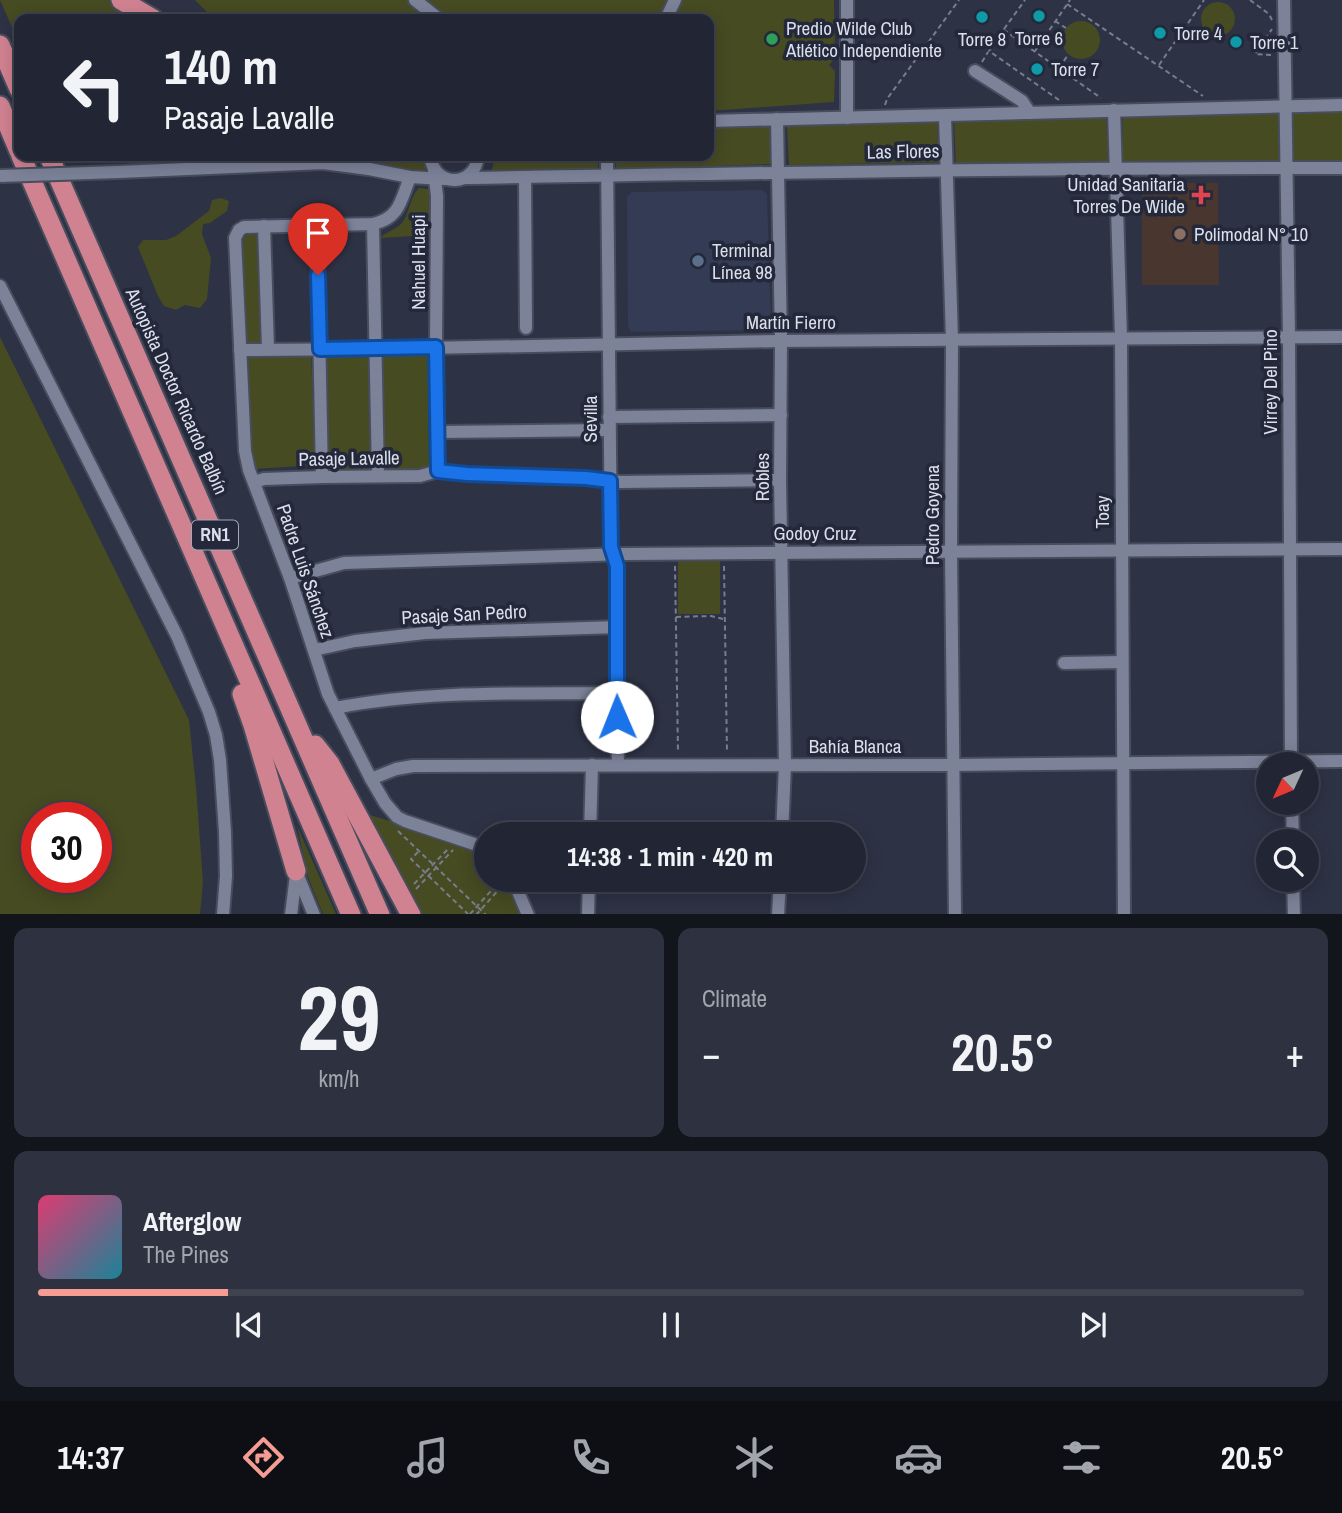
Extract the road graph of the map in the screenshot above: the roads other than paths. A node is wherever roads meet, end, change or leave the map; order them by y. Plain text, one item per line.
1 (121, 0) edge
2 (415, 0) edge
3 (847, 0) edge
4 (1284, 0) edge
5 (145, 14) edge
6 (433, 14) edge
7 (0, 45) edge
8 (975, 71) dead end
9 (14, 77) edge
10 (0, 106) edge
11 (1285, 106) junction
12 (1342, 106) edge
13 (1115, 110) junction
14 (1030, 113) junction
15 (945, 116) junction
16 (847, 118) junction
17 (777, 119) junction
18 (714, 121) edge
19 (14, 139) edge
20 (23, 161) edge
21 (51, 161) edge
22 (331, 161) edge
23 (431, 161) edge
24 (477, 161) edge
25 (607, 161) edge
26 (323, 163) junction
27 (1287, 168) junction
28 (1342, 168) edge
29 (947, 170) junction
30 (1116, 170) junction
31 (778, 172) junction
32 (0, 176) edge
33 (438, 176) junction
34 (607, 176) junction
35 (410, 177) junction
36 (525, 177) junction
37 (465, 178) junction
38 (373, 224) junction
39 (317, 225) junction
40 (264, 226) junction
41 (0, 286) edge
42 (526, 328) dead end
43 (1289, 337) junction
44 (1342, 337) edge
45 (1121, 338) junction
46 (952, 340) junction
47 (781, 341) junction
48 (610, 344) junction
49 (436, 347) junction
50 (268, 349) junction
51 (320, 349) junction
52 (376, 349) junction
53 (240, 350) junction
54 (781, 415) junction
55 (609, 423) junction
56 (438, 432) junction
57 (438, 471) junction
58 (378, 476) junction
59 (322, 477) junction
60 (780, 480) junction
61 (610, 481) junction
62 (254, 482) junction
63 (1342, 549) edge
64 (1289, 550) junction
65 (1122, 551) junction
66 (782, 552) junction
67 (951, 552) junction
68 (613, 554) junction
69 (290, 578) junction
70 (210, 590) junction
71 (618, 627) junction
72 (313, 650) junction
73 (1064, 663) dead end
74 (1122, 663) junction
75 (617, 693) junction
76 (335, 708) junction
77 (295, 718) junction
78 (1291, 752) edge
79 (1342, 761) edge
80 (1320, 762) edge
81 (1256, 763) edge
82 (1122, 764) junction
83 (592, 765) junction
84 (618, 765) junction
85 (785, 765) junction
86 (953, 765) junction
87 (371, 779) junction
88 (590, 822) edge
89 (783, 822) edge
90 (474, 844) edge
91 (296, 871) junction
92 (514, 892) edge
93 (589, 892) edge
94 (779, 892) edge
95 (1293, 892) edge
96 (223, 914) edge
97 (291, 914) edge
98 (314, 914) edge
99 (351, 914) edge
100 (380, 914) edge
101 (410, 914) edge
102 (527, 914) edge
103 (588, 914) edge
104 (778, 914) edge
105 (955, 914) edge
106 (1124, 914) edge
107 (1294, 914) edge

1 - 5 highway
2 - 6 street
3 - 16 street
4 - 11 street, Virrey Del Pino
7 - 9 highway
8 - 14 street
10 - 19 highway, RN1
11 - 12 street, Las Flores
11 - 13 street, Las Flores
11 - 27 street, Virrey Del Pino
13 - 14 street, Las Flores
13 - 30 street, Toay
14 - 15 street, Las Flores
15 - 16 street, Las Flores
15 - 29 street, Pedro Goyena
16 - 17 street, Las Flores
17 - 18 street, Las Flores
17 - 31 street, Robles
20 - 70 highway, RN1
21 - 77 highway, Autopista Doctor Ricardo Balbín / RN1
22 - 26 street
23 - 33 street, Nahuel Huapi
24 - 37 street
25 - 34 street, Sevilla
26 - 32 street, bridge
26 - 35 street
27 - 28 street, Las Flores
27 - 30 street, Las Flores
27 - 43 street, Virrey Del Pino
29 - 30 street, Las Flores
29 - 31 street, Las Flores
29 - 46 street, Pedro Goyena
30 - 45 street, Toay
31 - 34 street, Las Flores
31 - 47 street, Robles
33 - 35 street
33 - 37 street, Las Flores
33 - 49 street, Nahuel Huapi
34 - 36 street, Las Flores
34 - 48 street, Sevilla
35 - 38 street
36 - 37 street, Las Flores
36 - 42 street
38 - 39 street
38 - 52 street
39 - 40 street
39 - 51 street
40 - 50 street
40 - 53 street, Padre Luis Sánchez
41 - 96 street
43 - 44 street, Martín Fierro
43 - 45 street, Martín Fierro
43 - 64 street, Virrey Del Pino
45 - 46 street, Martín Fierro
45 - 65 street, Toay
46 - 47 street, Martín Fierro
46 - 67 street, Pedro Goyena
47 - 48 street, Martín Fierro
47 - 54 street, Robles
48 - 49 street, Martín Fierro
48 - 55 street, Sevilla
49 - 52 street, Martín Fierro
49 - 56 street, Nahuel Huapi
50 - 51 street, Martín Fierro
50 - 53 street, Martín Fierro
51 - 52 street, Martín Fierro
51 - 59 street
52 - 58 street
53 - 62 street, Padre Luis Sánchez
54 - 55 street
54 - 60 street, Robles
55 - 56 street
55 - 61 street, Sevilla
56 - 57 street, Nahuel Huapi
57 - 58 street, Pasaje Lavalle
57 - 61 street, Pasaje Lavalle
58 - 59 street, Pasaje Lavalle
59 - 62 street, Pasaje Lavalle
60 - 61 street, Pasaje Lavalle
60 - 66 street, Robles
61 - 68 street, Sevilla
62 - 69 street, Padre Luis Sánchez
63 - 64 street, Godoy Cruz
64 - 65 street, Godoy Cruz
64 - 78 street, Virrey Del Pino
65 - 67 street, Godoy Cruz
65 - 74 street, Toay
66 - 67 street, Godoy Cruz
66 - 68 street, Godoy Cruz
66 - 85 street, Robles
67 - 86 street, Pedro Goyena
68 - 69 street, Godoy Cruz
68 - 71 street, Sevilla
69 - 72 street, Padre Luis Sánchez
70 - 91 highway
70 - 99 highway, RN1
71 - 72 street, Pasaje San Pedro
71 - 75 street, Sevilla
72 - 76 street, Padre Luis Sánchez
73 - 74 street
74 - 82 street, Toay
75 - 76 street
75 - 84 street, Sevilla
76 - 87 street, Padre Luis Sánchez
77 - 100 highway, Autopista Doctor Ricardo Balbín / RN1
77 - 101 highway
79 - 80 street, Bahía Blanca
81 - 82 street, Bahía Blanca
82 - 86 street, Bahía Blanca
82 - 106 street, Toay
83 - 84 street, Bahía Blanca
83 - 87 street, Bahía Blanca
83 - 88 street
84 - 85 street, Bahía Blanca
85 - 86 street, Bahía Blanca
85 - 89 street, Robles
86 - 105 street, Pedro Goyena
87 - 90 street, Padre Luis Sánchez
91 - 97 street
91 - 98 street
92 - 102 street
93 - 103 street
94 - 104 street
95 - 107 street

